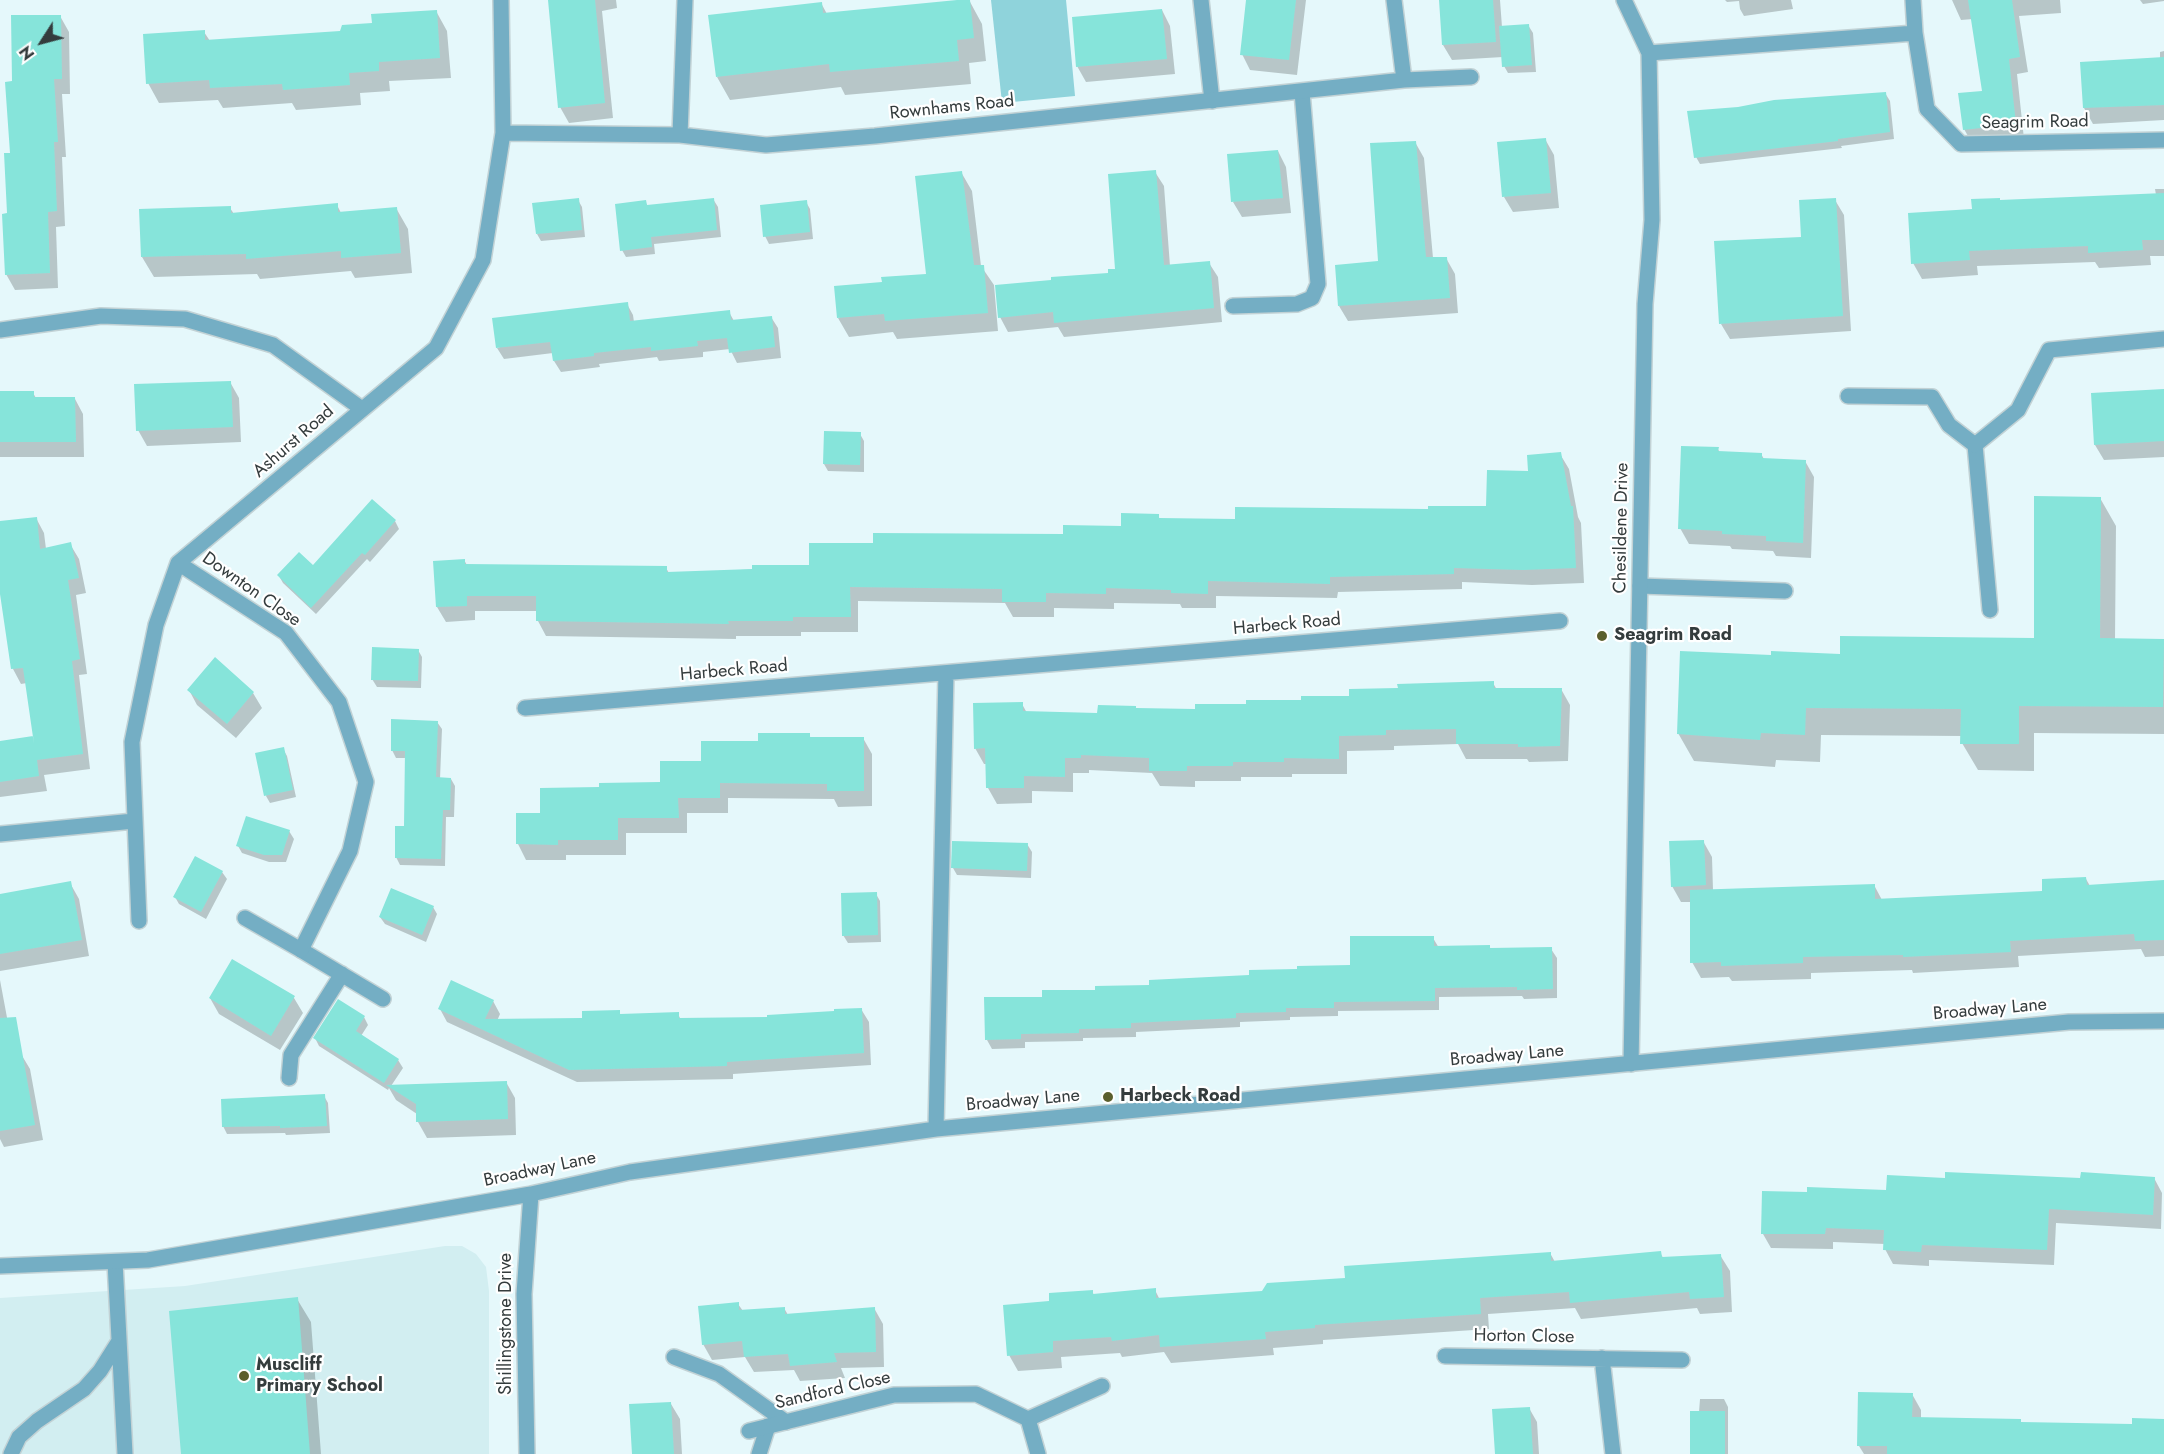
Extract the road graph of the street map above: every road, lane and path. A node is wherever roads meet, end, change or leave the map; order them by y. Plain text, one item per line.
1 (501, 0) edge
2 (686, 0) edge
3 (1201, 0) edge
4 (1394, 0) edge
5 (1624, 0) edge
6 (1913, 0) edge
7 (1915, 33) junction
8 (1649, 53) junction
9 (1471, 77) dead end
10 (1404, 80) junction
11 (1302, 92) junction
12 (1212, 101) junction
13 (503, 133) junction
14 (680, 135) junction
15 (2164, 140) edge
16 (1233, 306) dead end
17 (0, 330) edge
18 (2164, 339) edge
19 (1848, 396) dead end
20 (362, 409) junction
21 (1975, 445) junction
22 (178, 563) junction
23 (1640, 586) junction
24 (1785, 591) dead end
25 (1990, 610) dead end
26 (1560, 621) dead end
27 (946, 673) junction
28 (525, 708) dead end
29 (134, 821) junction
30 (0, 834) edge
31 (245, 918) dead end
32 (139, 921) dead end
33 (301, 950) junction
34 (342, 974) junction
35 (383, 999) dead end
36 (2164, 1021) edge
37 (1632, 1064) junction
38 (289, 1078) dead end
39 (936, 1129) junction
40 (531, 1194) junction
41 (114, 1262) junction
42 (0, 1266) edge
43 (119, 1341) junction
44 (1445, 1356) dead end
45 (674, 1357) dead end
46 (1602, 1358) junction
47 (1682, 1360) dead end
48 (1101, 1386) dead end
49 (1028, 1419) junction
50 (786, 1422) junction
51 (768, 1426) junction
52 (749, 1431) dead end
53 (11, 1454) edge
54 (125, 1454) edge
55 (527, 1454) edge
56 (759, 1454) edge
57 (1038, 1454) edge
58 (1613, 1454) edge

1 - 13 street, Ashurst Road
2 - 14 street
3 - 12 street
4 - 10 street
5 - 8 street, Chesildene Drive
6 - 7 street, Seagrim Road
7 - 8 street
7 - 15 street, Seagrim Road
8 - 23 street, Chesildene Drive
9 - 10 street, Rownhams Road
10 - 11 street, Rownhams Road
11 - 12 street, Rownhams Road
11 - 16 street
12 - 14 street, Rownhams Road
13 - 14 street, Rownhams Road
13 - 20 street, Ashurst Road
17 - 20 street
18 - 21 street
19 - 21 street
20 - 22 street, Ashurst Road
21 - 25 street
22 - 29 street
22 - 33 street, Downton Close
23 - 24 street
23 - 37 street, Chesildene Drive
26 - 27 street, Harbeck Road
27 - 28 street, Harbeck Road
27 - 39 street
29 - 30 street
29 - 32 street
31 - 33 street
33 - 34 street
34 - 35 street
34 - 38 street
36 - 37 street, Broadway Lane
37 - 39 street, Broadway Lane
39 - 40 street, Broadway Lane
40 - 41 street, Broadway Lane
40 - 55 street, Shillingstone Drive
41 - 42 street, Broadway Lane
41 - 43 street
43 - 53 street
43 - 54 street
44 - 46 street, Horton Close
45 - 50 street
46 - 47 street, Horton Close
46 - 58 street
48 - 49 street
49 - 50 street, Sandford Close
49 - 57 street
50 - 51 street, Sandford Close
51 - 52 street, Sandford Close
51 - 56 street

